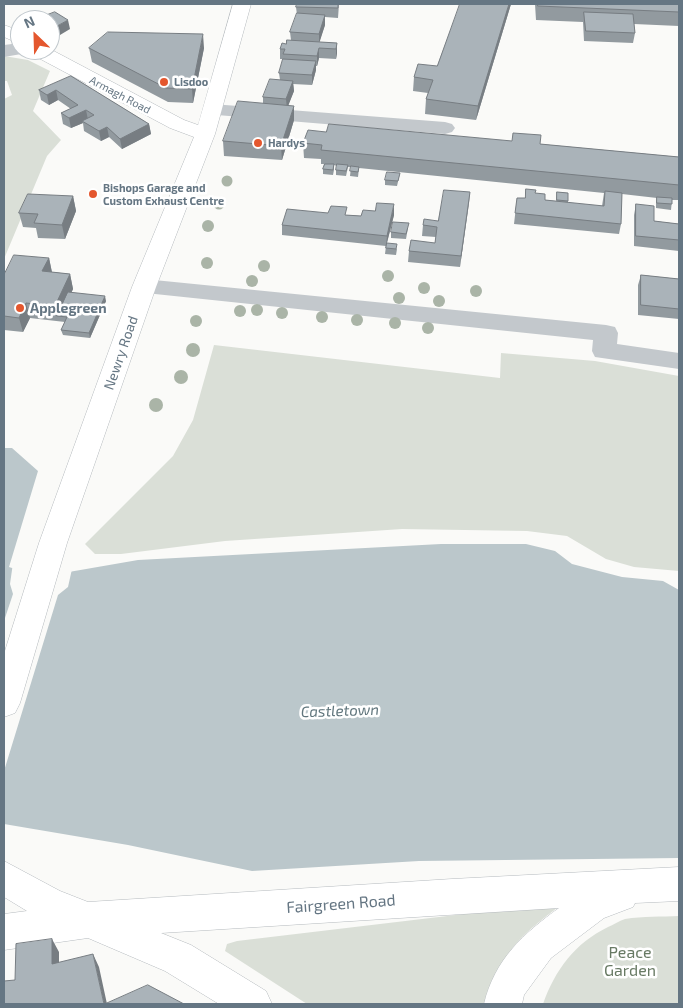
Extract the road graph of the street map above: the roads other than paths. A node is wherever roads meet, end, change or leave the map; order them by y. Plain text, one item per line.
1 (242, 4) edge
2 (57, 60) edge
3 (212, 110) junction
4 (445, 128) dead end
5 (204, 134) junction
6 (144, 287) junction
7 (679, 361) edge
8 (4, 703) edge
9 (4, 878) edge
10 (669, 885) edge
11 (89, 920) junction
12 (4, 932) edge
13 (253, 1004) edge
14 (503, 1004) edge

1 - 3 main road, Newry Road
2 - 5 main road, Armagh Road
3 - 4 street
3 - 5 main road, Newry Road
5 - 6 main road, Newry Road
6 - 7 street
6 - 8 main road, Newry Road
9 - 11 main road
10 - 11 main road, Fairgreen Road
10 - 14 main road
11 - 12 main road, Fairgreen Road
11 - 13 main road

